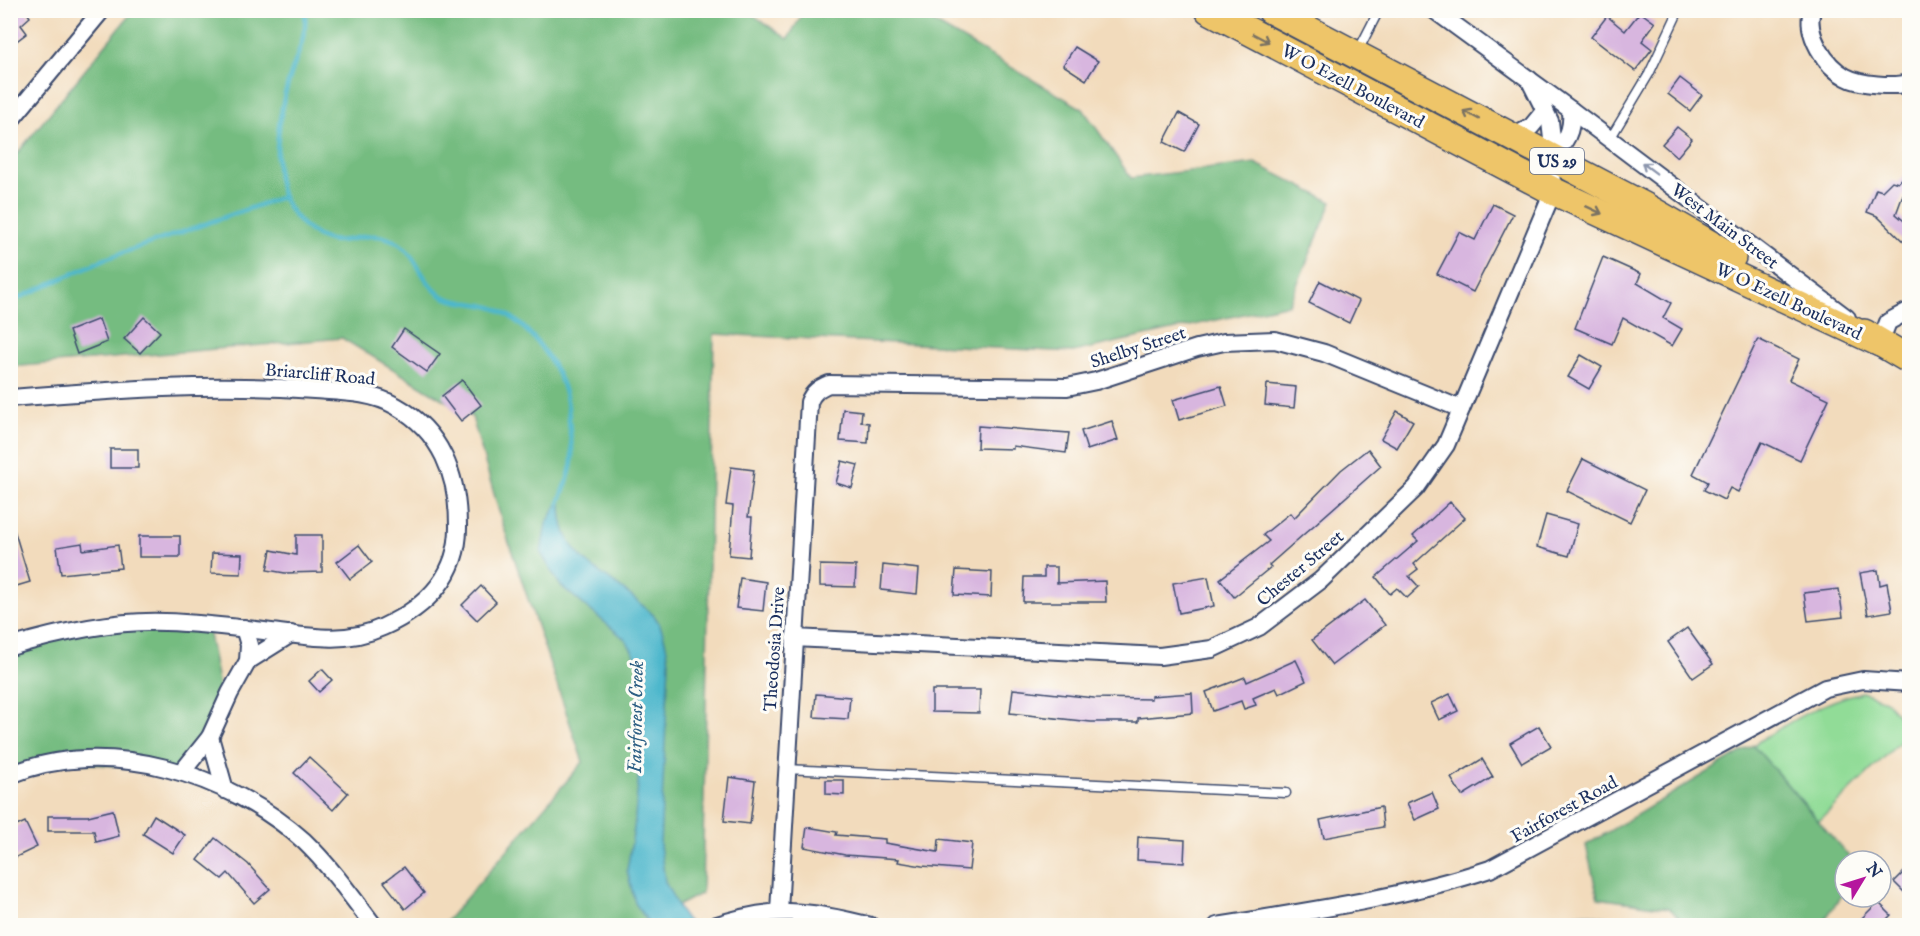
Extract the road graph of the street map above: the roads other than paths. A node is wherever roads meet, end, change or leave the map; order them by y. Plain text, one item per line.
1 (102, 10) edge
2 (1209, 10) edge
3 (1271, 10) edge
4 (1379, 10) edge
5 (1434, 10) edge
6 (1679, 10) edge
7 (1812, 10) edge
8 (1356, 54) junction
9 (1388, 71) junction
10 (1529, 79) junction
11 (1910, 83) edge
12 (1374, 97) junction
13 (1545, 110) junction
14 (1571, 110) junction
15 (10, 121) edge
16 (1512, 137) junction
17 (1610, 139) junction
18 (1549, 157) junction
19 (1553, 191) junction
20 (1910, 310) edge
21 (1880, 343) junction
22 (1910, 360) edge
23 (815, 391) joint
24 (10, 398) edge
25 (1461, 409) junction
26 (244, 628) junction
27 (291, 634) junction
28 (794, 638) junction
29 (10, 647) edge
30 (248, 661) junction
31 (1910, 683) edge
32 (210, 737) junction
33 (786, 769) junction
34 (182, 772) junction
35 (10, 775) edge
36 (225, 790) junction
37 (1286, 793) dead end
38 (779, 911) junction
39 (374, 926) edge
40 (714, 926) edge
41 (871, 926) edge
42 (1216, 926) edge

1 - 15 street
2 -> 12 main road, W O Ezell Boulevard / US 29
3 - 8 main road, W O Ezell Boulevard / US 29
4 - 8 lane
5 - 10 street, West Main Street
6 - 17 lane
7 - 11 street
8 - 9 main road, W O Ezell Boulevard / US 29
9 - 12 main road
16 -> 9 main road, W O Ezell Boulevard / US 29
10 - 13 street, West Main Street
10 - 14 street, West Main Street
12 - 19 main road, W O Ezell Boulevard / US 29
13 - 16 street
13 - 18 street, West Main Street
14 - 17 street, West Main Street
14 - 18 street
16 - 18 main road, W O Ezell Boulevard / US 29
21 -> 17 street, West Main Street
18 - 19 street, Chester Street
18 - 21 main road, W O Ezell Boulevard / US 29
19 -> 21 main road, W O Ezell Boulevard / US 29
19 - 25 street, Chester Street
20 - 21 street
21 - 22 main road, West Main Street / US 29
23 - 25 street, Shelby Street
23 - 28 street, Theodosia Drive
24 - 27 street, Briarcliff Road
25 - 28 street, Chester Street
26 - 27 street, Briarcliff Road
26 - 29 street, Briarcliff Road
26 - 30 street
27 - 30 street
28 - 33 street, Theodosia Drive
30 - 32 street
31 - 42 street, Fairforest Road
32 - 34 street
32 - 36 street
33 - 37 lane
33 - 38 street, Theodosia Drive
34 - 35 street
34 - 36 street
36 - 39 street
38 - 40 street
38 - 41 street

